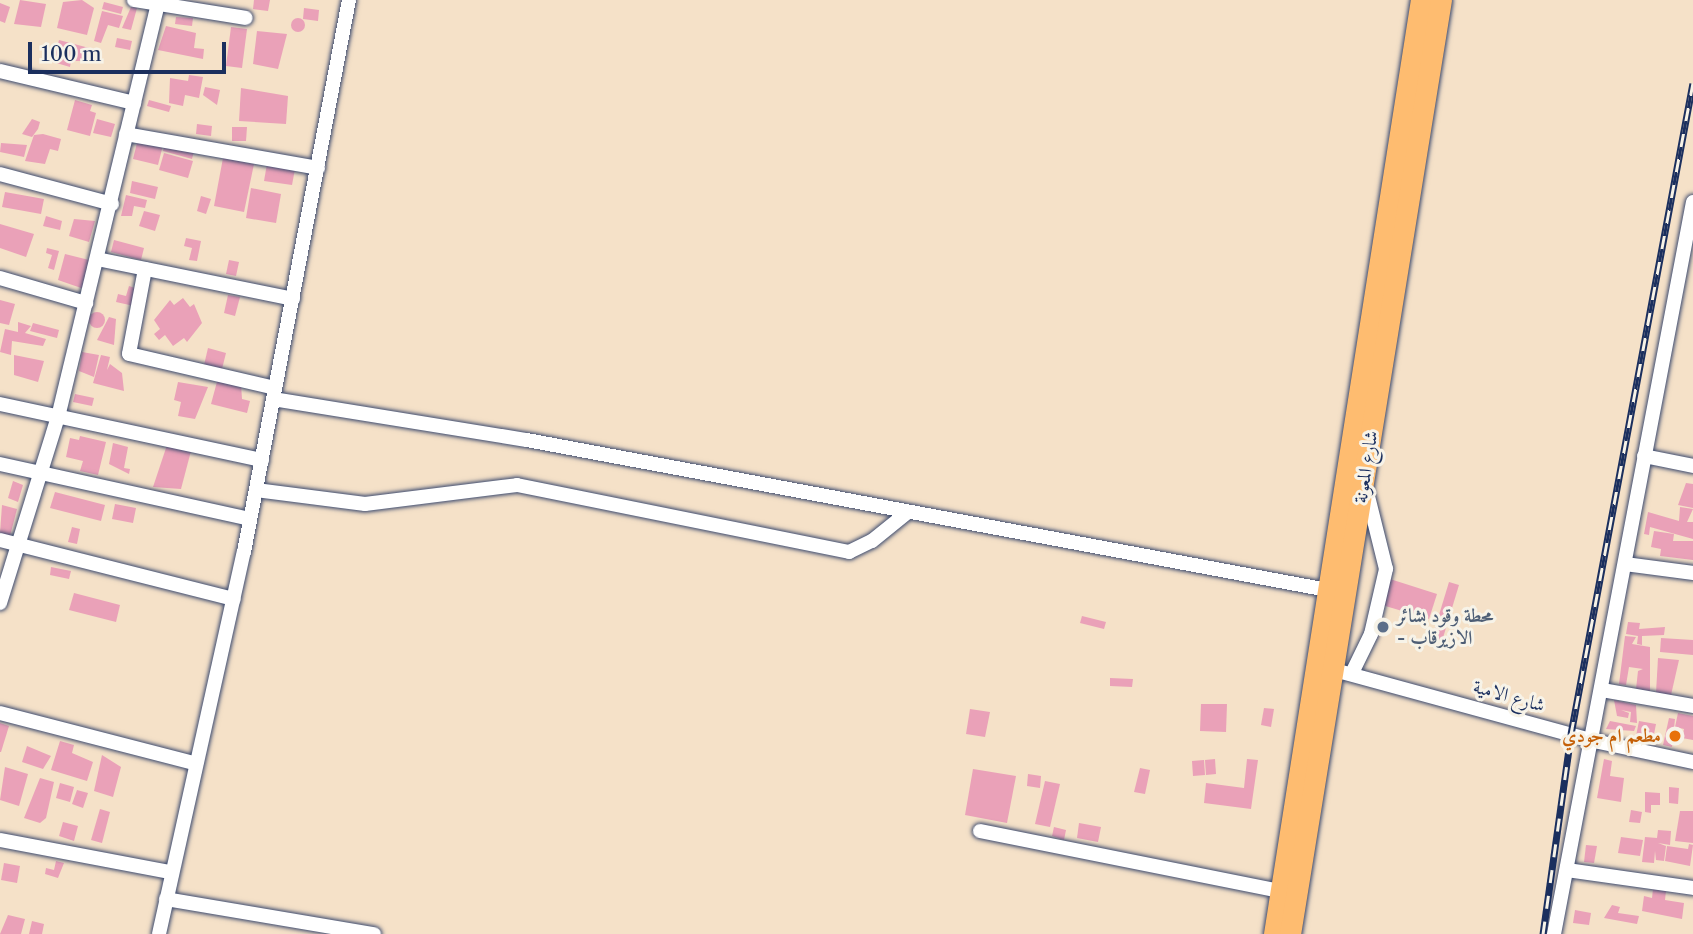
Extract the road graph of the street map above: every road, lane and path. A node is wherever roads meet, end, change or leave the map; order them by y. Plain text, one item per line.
1 (134, 0) edge
2 (349, 0) edge
3 (1421, 0) edge
4 (1441, 0) edge
5 (158, 3) edge
6 (246, 18) dead end
7 (0, 71) edge
8 (134, 103) junction
9 (126, 134) junction
10 (317, 168) junction
11 (0, 174) edge
12 (1693, 202) edge
13 (111, 204) junction
14 (97, 259) junction
15 (1687, 265) edge
16 (145, 269) junction
17 (0, 278) edge
18 (293, 299) junction
19 (86, 303) junction
20 (274, 394) junction
21 (0, 404) edge
22 (58, 417) junction
23 (1644, 456) junction
24 (262, 460) junction
25 (0, 464) edge
26 (1693, 466) edge
27 (41, 474) junction
28 (1364, 480) junction
29 (256, 490) junction
30 (908, 512) junction
31 (250, 519) junction
32 (0, 540) edge
33 (20, 545) junction
34 (1625, 564) junction
35 (1693, 573) edge
36 (1328, 590) junction
37 (234, 599) junction
38 (0, 603) edge
39 (1333, 669) junction
40 (1602, 690) junction
41 (1693, 706) edge
42 (0, 713) edge
43 (1594, 741) junction
44 (1693, 762) edge
45 (194, 763) junction
46 (980, 831) dead end
47 (0, 839) edge
48 (1567, 870) junction
49 (170, 872) junction
50 (1693, 888) edge
51 (1281, 891) junction
52 (166, 899) junction
53 (159, 934) edge
54 (374, 934) edge
55 (1274, 934) edge
56 (1290, 934) edge
57 (1555, 934) edge

1 - 5 street
2 - 10 street
3 - 36 highway, شارع المعونة
4 - 28 highway, شارع المعونة
5 - 6 street
5 - 8 street
7 - 8 street
8 - 9 street
9 - 10 street
9 - 13 street
10 - 18 street
11 - 13 street
12 - 15 street
13 - 14 street
14 - 16 street
14 - 19 street
15 - 23 street
16 - 18 street
16 - 20 street
17 - 19 street
18 - 20 street
19 - 22 street
20 - 24 street
20 - 30 street
21 - 22 street
22 - 24 street
22 - 27 street
23 - 26 street
23 - 34 street
24 - 29 street
25 - 27 street
27 - 31 street
27 - 33 street
28 - 39 highway, شارع المعونة
28 - 39 street
29 - 30 street
29 - 31 street
30 - 36 street
31 - 37 street
32 - 33 street
33 - 37 street
33 - 38 street
34 - 35 street
34 - 40 street
36 - 39 highway, شارع المعونة
37 - 45 street
39 - 43 street, شارع الامية
39 - 51 highway, شارع المعونة
39 - 56 highway, شارع المعونة
40 - 41 street
40 - 43 street
42 - 45 street
43 - 44 street, شارع الامية
43 - 48 street
45 - 49 street
46 - 51 street
47 - 49 street
48 - 50 street
48 - 57 street
49 - 52 street
51 - 55 highway, شارع المعونة
52 - 53 street
52 - 54 street

